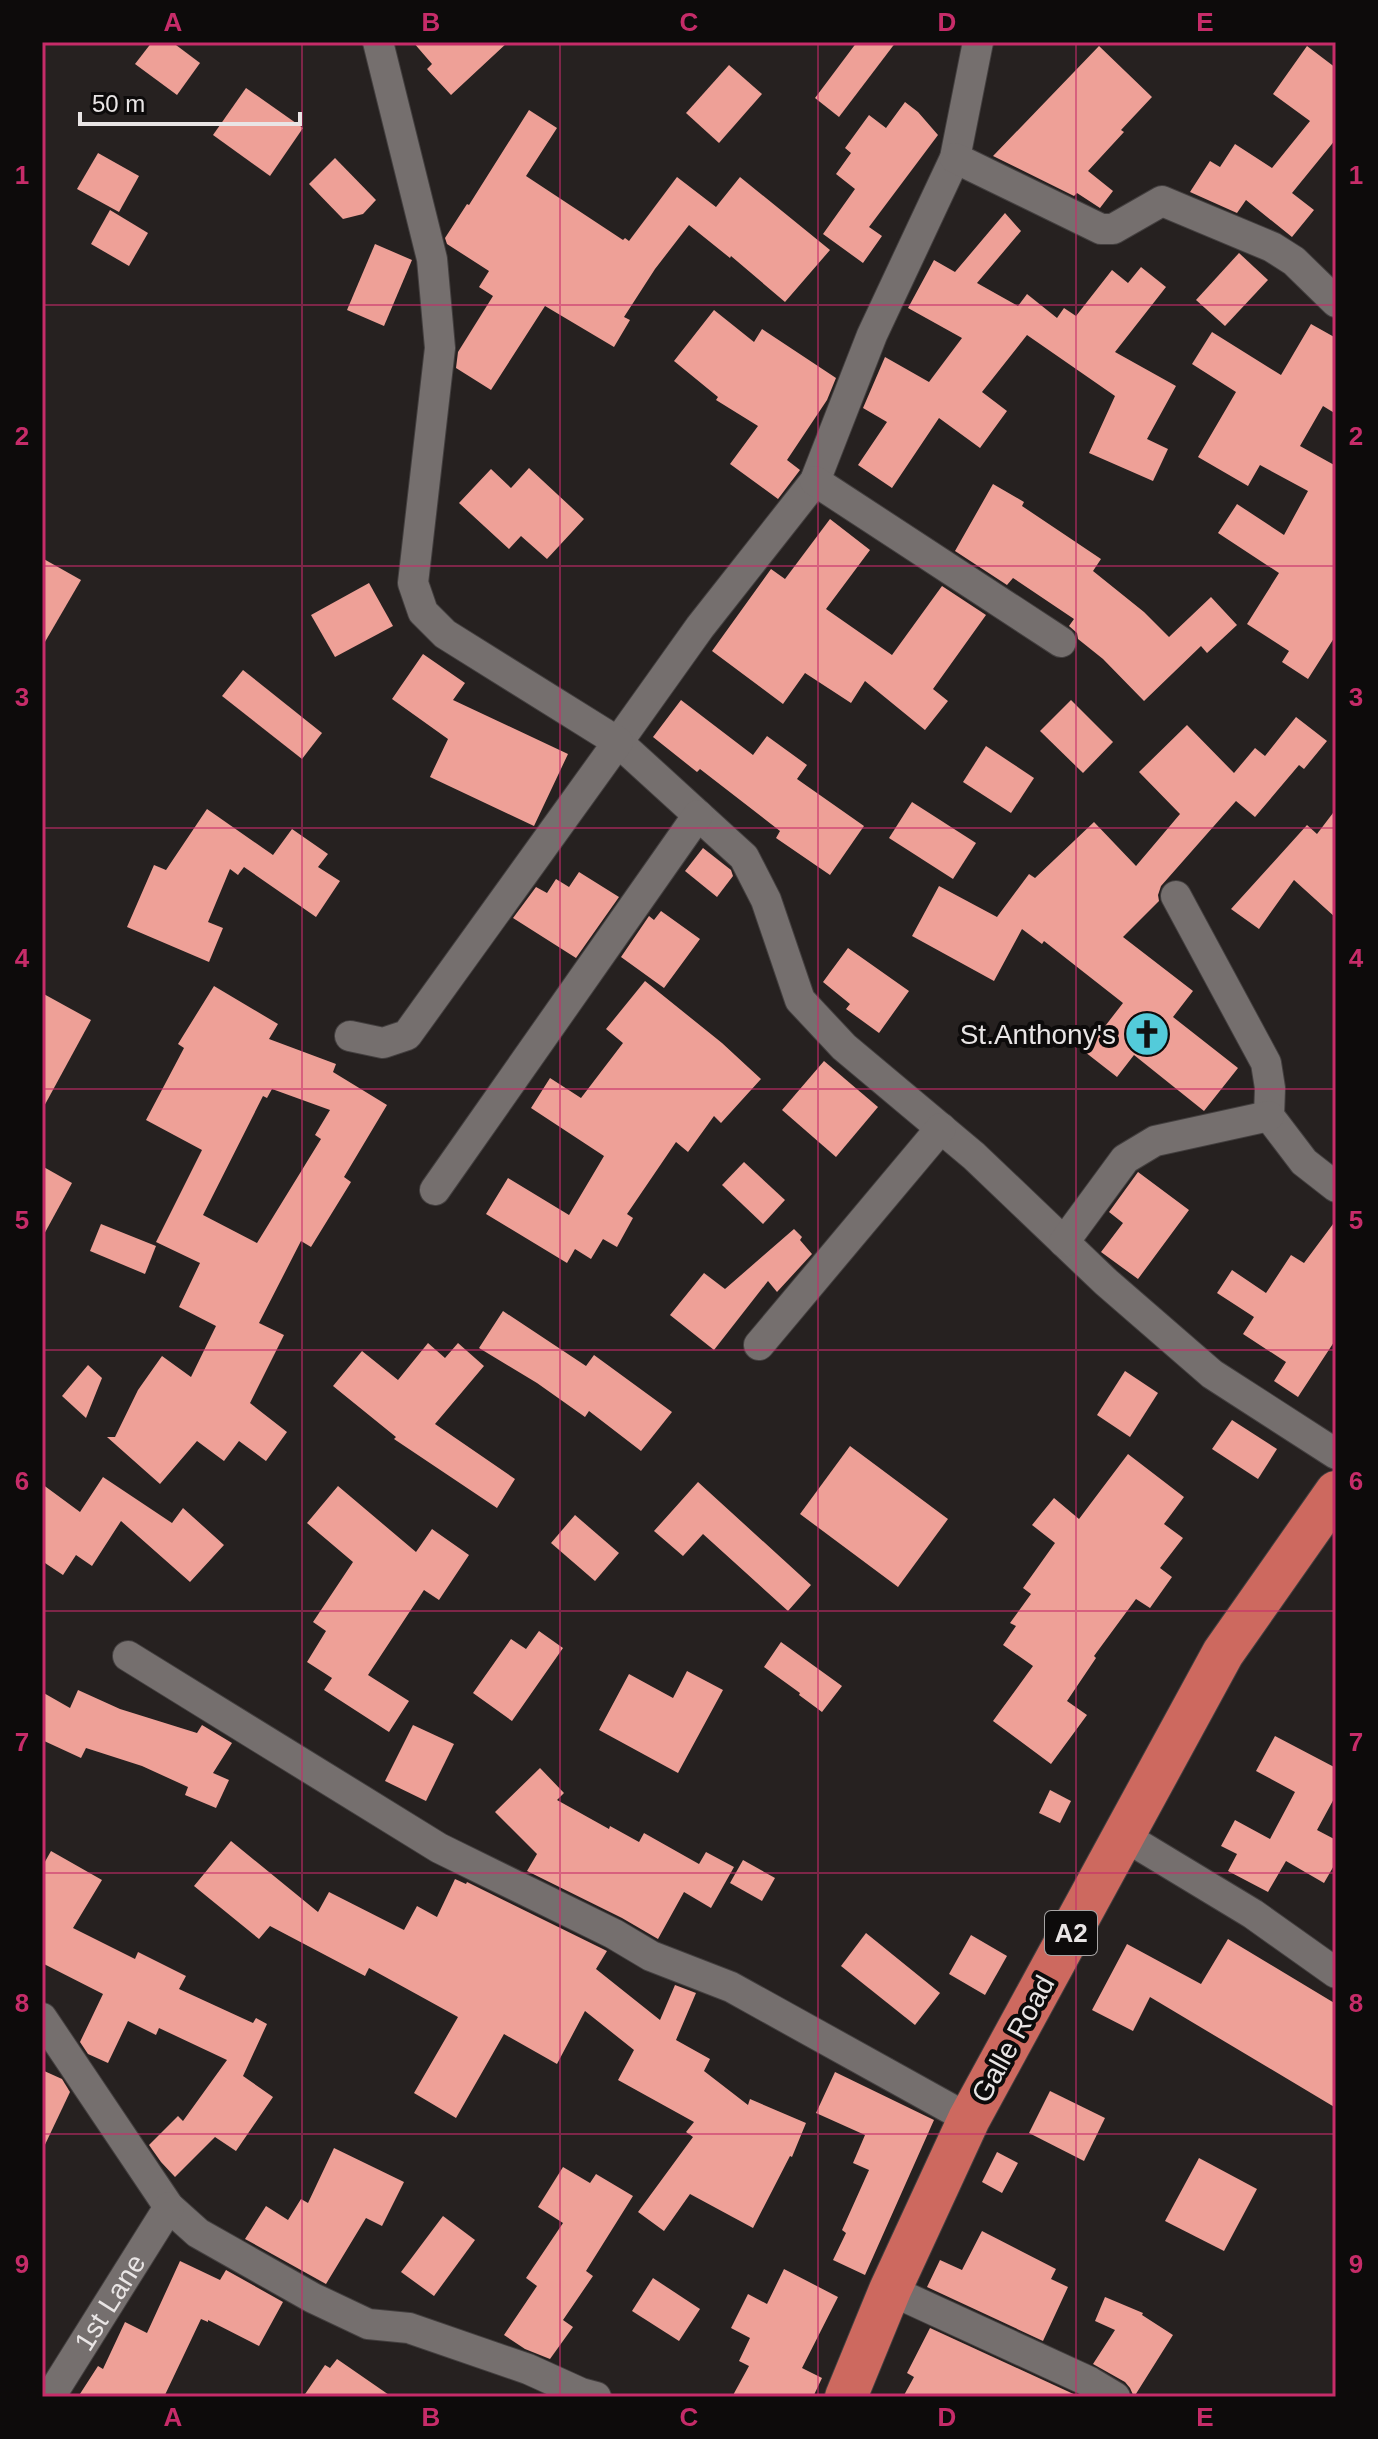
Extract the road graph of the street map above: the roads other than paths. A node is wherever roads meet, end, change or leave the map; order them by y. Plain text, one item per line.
1 (378, 42) edge
2 (978, 42) edge
3 (955, 158) junction
4 (1336, 302) edge
5 (815, 481) junction
6 (1061, 642) dead end
7 (618, 742) junction
8 (698, 815) junction
9 (1176, 896) dead end
10 (350, 1036) dead end
11 (1269, 1116) junction
12 (941, 1128) junction
13 (1336, 1187) edge
14 (435, 1190) dead end
15 (1064, 1242) junction
16 (759, 1345) dead end
17 (1336, 1454) edge
18 (1336, 1492) edge
19 (128, 1656) dead end
20 (1124, 1836) junction
21 (1336, 1973) edge
22 (42, 2018) edge
23 (969, 2119) junction
24 (169, 2207) junction
25 (890, 2290) junction
26 (50, 2397) edge
27 (596, 2397) edge
28 (846, 2397) edge
29 (1115, 2397) edge

1 - 7 street
2 - 3 street
3 - 4 street
3 - 5 street
5 - 6 street
5 - 7 street
7 - 8 street
7 - 10 street
8 - 12 street
8 - 14 street
9 - 11 street
11 - 13 street
11 - 15 street
12 - 15 street
12 - 16 street
15 - 17 street
18 - 20 highway, Galle Road / A2
19 - 23 street
20 - 21 street
20 - 23 highway, Galle Road / A2
22 - 24 street
23 - 25 highway, Galle Road / A2
24 - 26 street, 1st Lane
24 - 27 street
25 - 28 highway, Galle Road / A2
25 - 29 street

